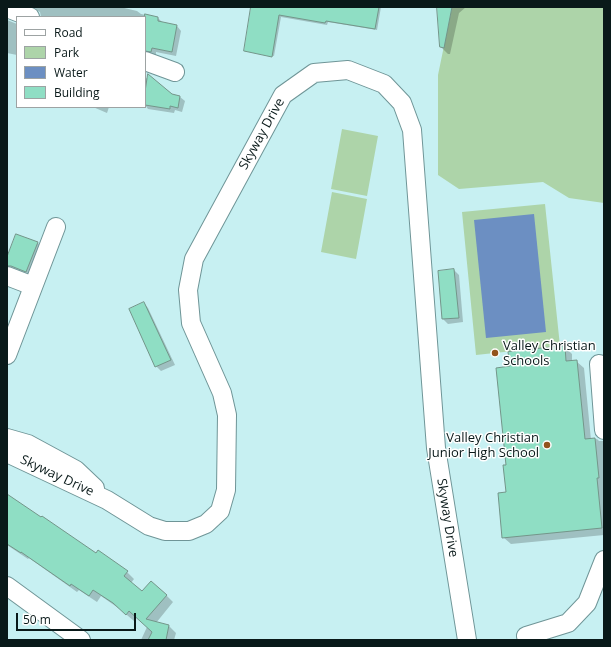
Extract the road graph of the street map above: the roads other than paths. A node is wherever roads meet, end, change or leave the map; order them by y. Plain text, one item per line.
1 (7, 8) edge
2 (27, 16) edge
3 (146, 61) edge
4 (174, 72) dead end
5 (56, 227) dead end
6 (7, 276) edge
7 (33, 286) junction
8 (7, 355) edge
9 (599, 364) dead end
10 (604, 430) edge
11 (7, 438) edge
12 (7, 452) edge
13 (107, 500) junction
14 (604, 560) edge
15 (7, 586) edge
16 (526, 636) dead end
17 (81, 640) edge
18 (467, 640) edge

1 - 2 street
3 - 4 street
5 - 7 street
6 - 7 street
7 - 8 street
9 - 10 street
11 - 13 street, Skyway Drive
12 - 13 street, Skyway Drive
13 - 18 street, Skyway Drive
14 - 16 street
15 - 17 street

